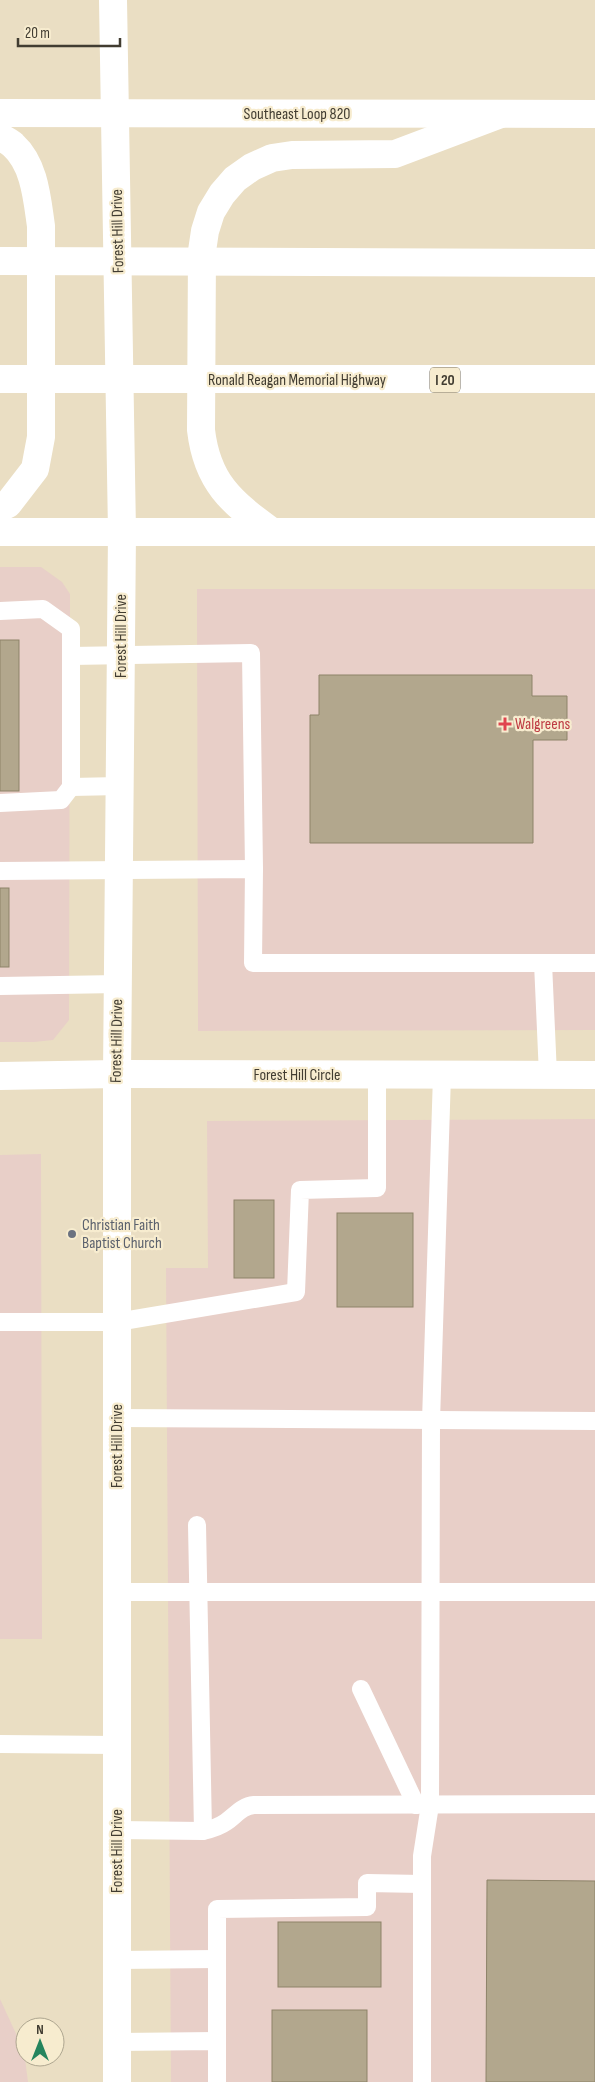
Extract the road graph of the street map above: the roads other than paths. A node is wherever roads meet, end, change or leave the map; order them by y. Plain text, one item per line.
1 (113, 0) edge
2 (0, 113) edge
3 (116, 114) junction
4 (501, 114) junction
5 (595, 114) edge
6 (0, 137) edge
7 (0, 262) edge
8 (595, 263) edge
9 (0, 379) edge
10 (595, 380) edge
11 (0, 508) edge
12 (271, 531) junction
13 (0, 532) edge
14 (122, 532) junction
15 (595, 532) edge
16 (0, 611) edge
17 (71, 656) junction
18 (121, 656) junction
19 (120, 786) junction
20 (71, 787) junction
21 (0, 803) edge
22 (119, 869) junction
23 (254, 869) junction
24 (0, 871) edge
25 (543, 963) junction
26 (595, 963) edge
27 (118, 984) junction
28 (0, 986) edge
29 (117, 1074) junction
30 (377, 1075) junction
31 (442, 1075) junction
32 (548, 1075) junction
33 (595, 1075) edge
34 (0, 1076) edge
35 (0, 1322) edge
36 (117, 1322) junction
37 (117, 1418) junction
38 (431, 1421) junction
39 (595, 1421) edge
40 (198, 1525) dead end
41 (117, 1592) junction
42 (200, 1592) junction
43 (595, 1592) edge
44 (431, 1593) junction
45 (361, 1689) dead end
46 (0, 1744) edge
47 (117, 1745) junction
48 (595, 1804) edge
49 (423, 1805) junction
50 (117, 1830) junction
51 (203, 1831) junction
52 (422, 1884) junction
53 (217, 1959) junction
54 (117, 1960) junction
55 (217, 2041) junction
56 (117, 2042) junction
57 (117, 2082) edge
58 (217, 2082) edge
59 (422, 2082) edge

1 - 3 main road, Forest Hill Drive
2 - 3 main road, Southeast Loop 820
3 - 4 main road, Southeast Loop 820
3 - 14 main road, Forest Hill Drive
4 - 5 main road, Southeast Loop 820
4 - 12 main road
6 - 11 main road
7 - 8 main road
9 - 10 main road, Ronald Reagan Memorial Highway / I 20
12 - 14 main road
12 - 15 main road
13 - 14 main road
14 - 18 main road, Forest Hill Drive
16 - 17 lane
17 - 18 lane
17 - 20 lane
18 - 19 main road, Forest Hill Drive
18 - 23 lane
19 - 20 lane
19 - 22 main road, Forest Hill Drive
20 - 21 lane
22 - 23 lane
22 - 24 lane
22 - 27 main road, Forest Hill Drive
23 - 25 lane
25 - 26 lane
25 - 32 lane
27 - 28 lane
27 - 29 main road, Forest Hill Drive
29 - 30 main road, Forest Hill Circle
29 - 34 main road, Forest Hill Circle
29 - 36 main road, Forest Hill Drive
30 - 31 main road, Forest Hill Circle
30 - 36 lane
31 - 32 main road, Forest Hill Circle
31 - 38 lane
32 - 33 main road, Forest Hill Circle
35 - 36 lane
36 - 37 main road, Forest Hill Drive
37 - 38 lane
37 - 41 main road, Forest Hill Drive
38 - 39 lane
38 - 44 lane
40 - 42 lane
41 - 42 lane
41 - 47 main road, Forest Hill Drive
42 - 44 lane
42 - 51 lane
43 - 44 lane
44 - 49 lane
45 - 49 lane
46 - 47 lane
47 - 50 main road, Forest Hill Drive
48 - 49 lane
49 - 51 lane
49 - 52 lane
50 - 51 lane
50 - 54 main road, Forest Hill Drive
52 - 53 lane
52 - 59 lane
53 - 54 lane
53 - 55 lane
54 - 56 main road, Forest Hill Drive
55 - 56 lane
55 - 58 lane
56 - 57 main road, Forest Hill Drive

